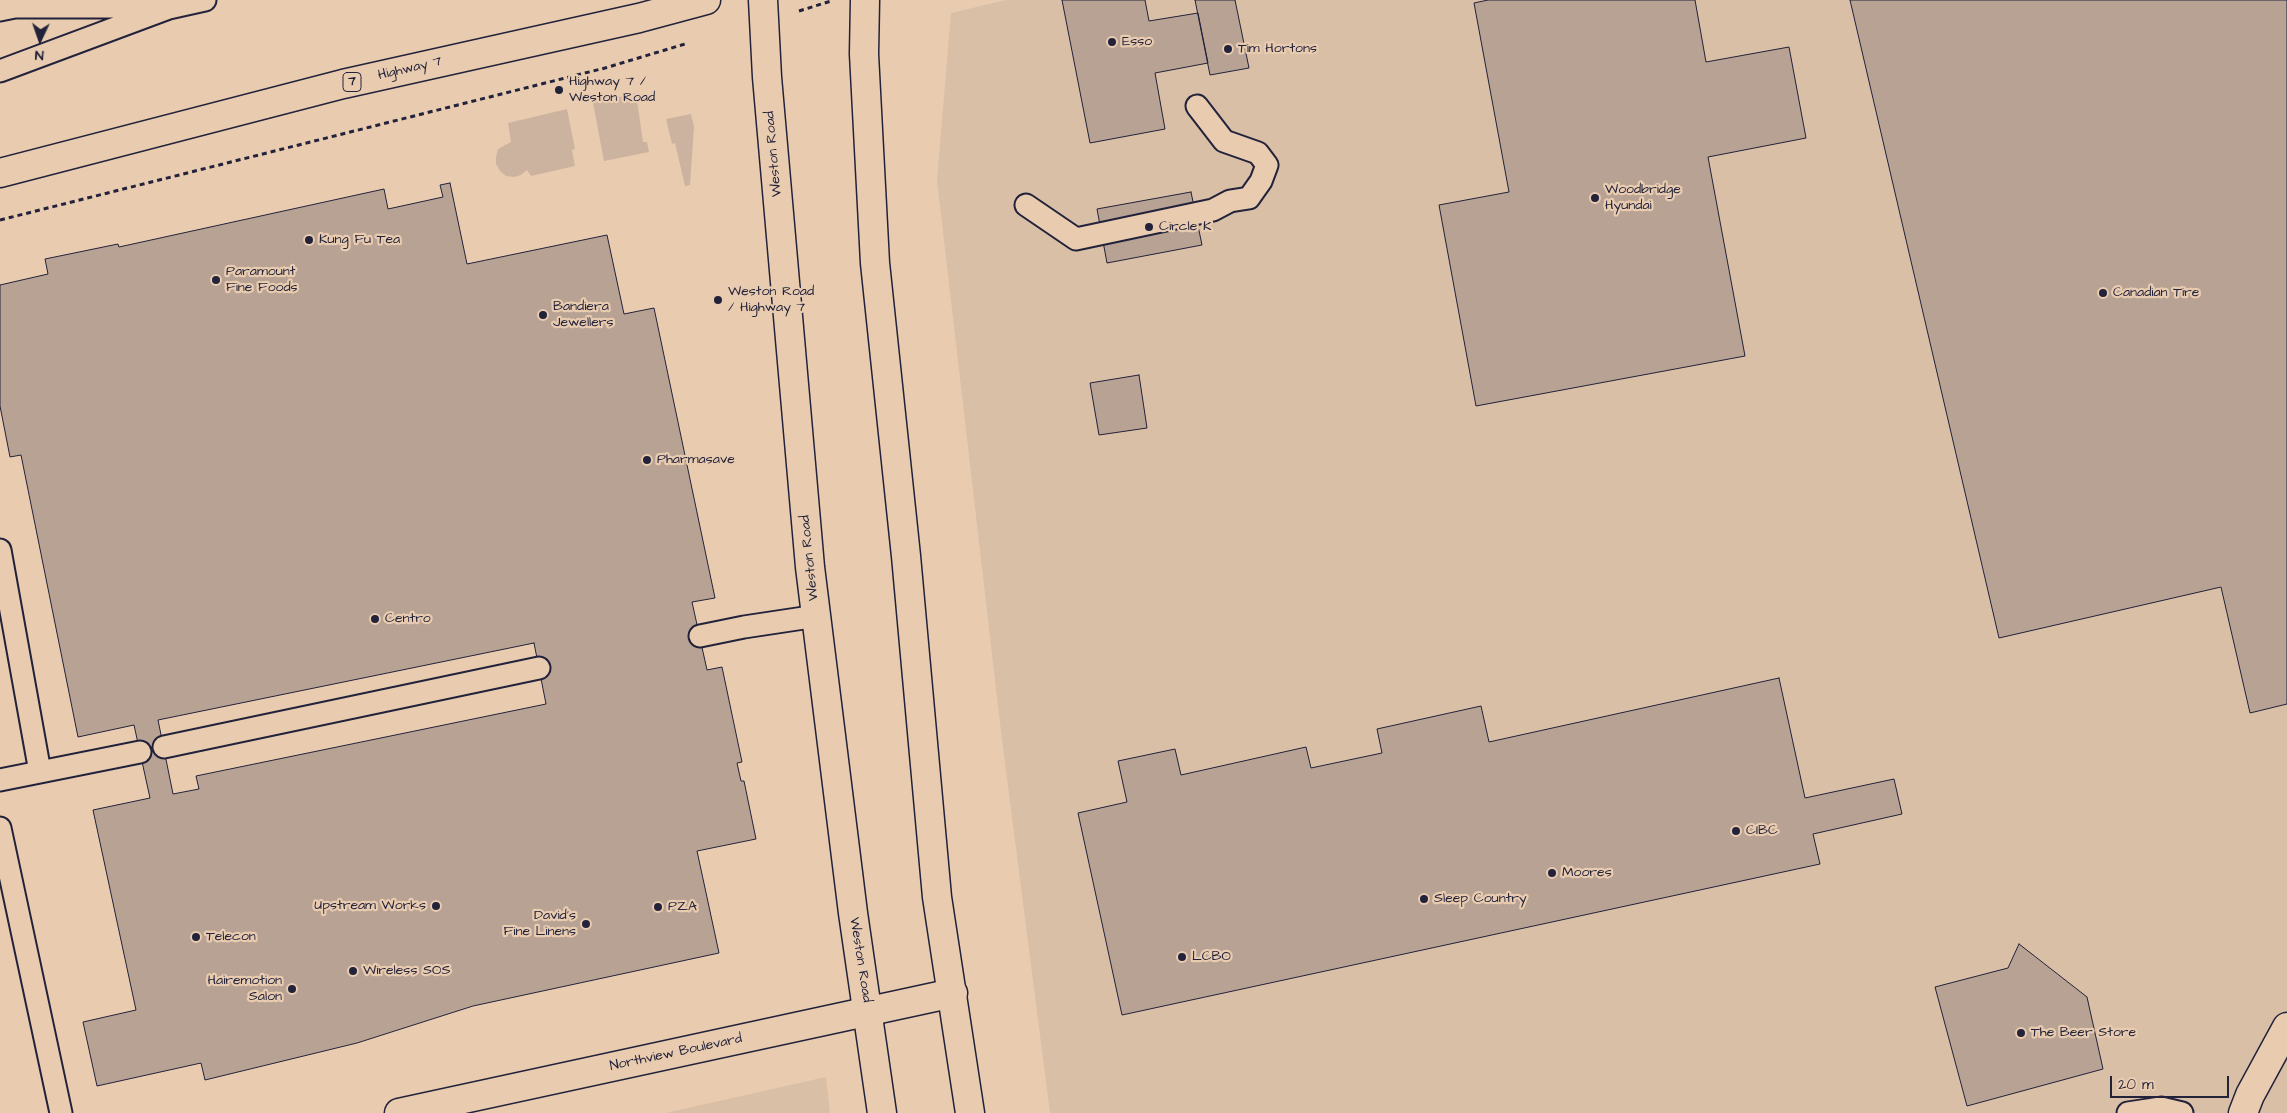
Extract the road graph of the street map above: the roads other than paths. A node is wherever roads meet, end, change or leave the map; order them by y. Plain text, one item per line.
1 (205, 0) edge
2 (706, 0) edge
3 (763, 0) edge
4 (865, 0) edge
5 (169, 8) junction
6 (0, 10) edge
7 (0, 71) edge
8 (1197, 106) dead end
9 (0, 173) edge
10 (1026, 205) dead end
11 (0, 550) edge
12 (816, 616) junction
13 (700, 636) dead end
14 (539, 668) dead end
15 (164, 747) dead end
16 (140, 752) dead end
17 (40, 772) junction
18 (0, 780) edge
19 (0, 828) edge
20 (953, 993) junction
21 (868, 1011) junction
22 (2287, 1027) edge
23 (61, 1113) edge
24 (399, 1113) edge
25 (882, 1113) edge
26 (970, 1113) edge
27 (2128, 1113) edge
28 (2182, 1113) edge
29 (2243, 1113) edge

1 - 5 lane
2 - 9 main road, Highway 7 / 7
3 - 12 main road, Weston Road
4 - 20 main road
5 - 6 lane
5 - 7 lane
8 - 10 lane
11 - 17 lane
12 - 13 lane
12 - 21 main road, Weston Road
14 - 15 lane
16 - 17 lane
17 - 18 lane
19 - 23 lane
20 - 21 main road, Northview Boulevard
20 - 26 main road
21 - 24 main road, Northview Boulevard
21 - 25 main road, Weston Road
22 - 29 main road
27 - 28 lane

